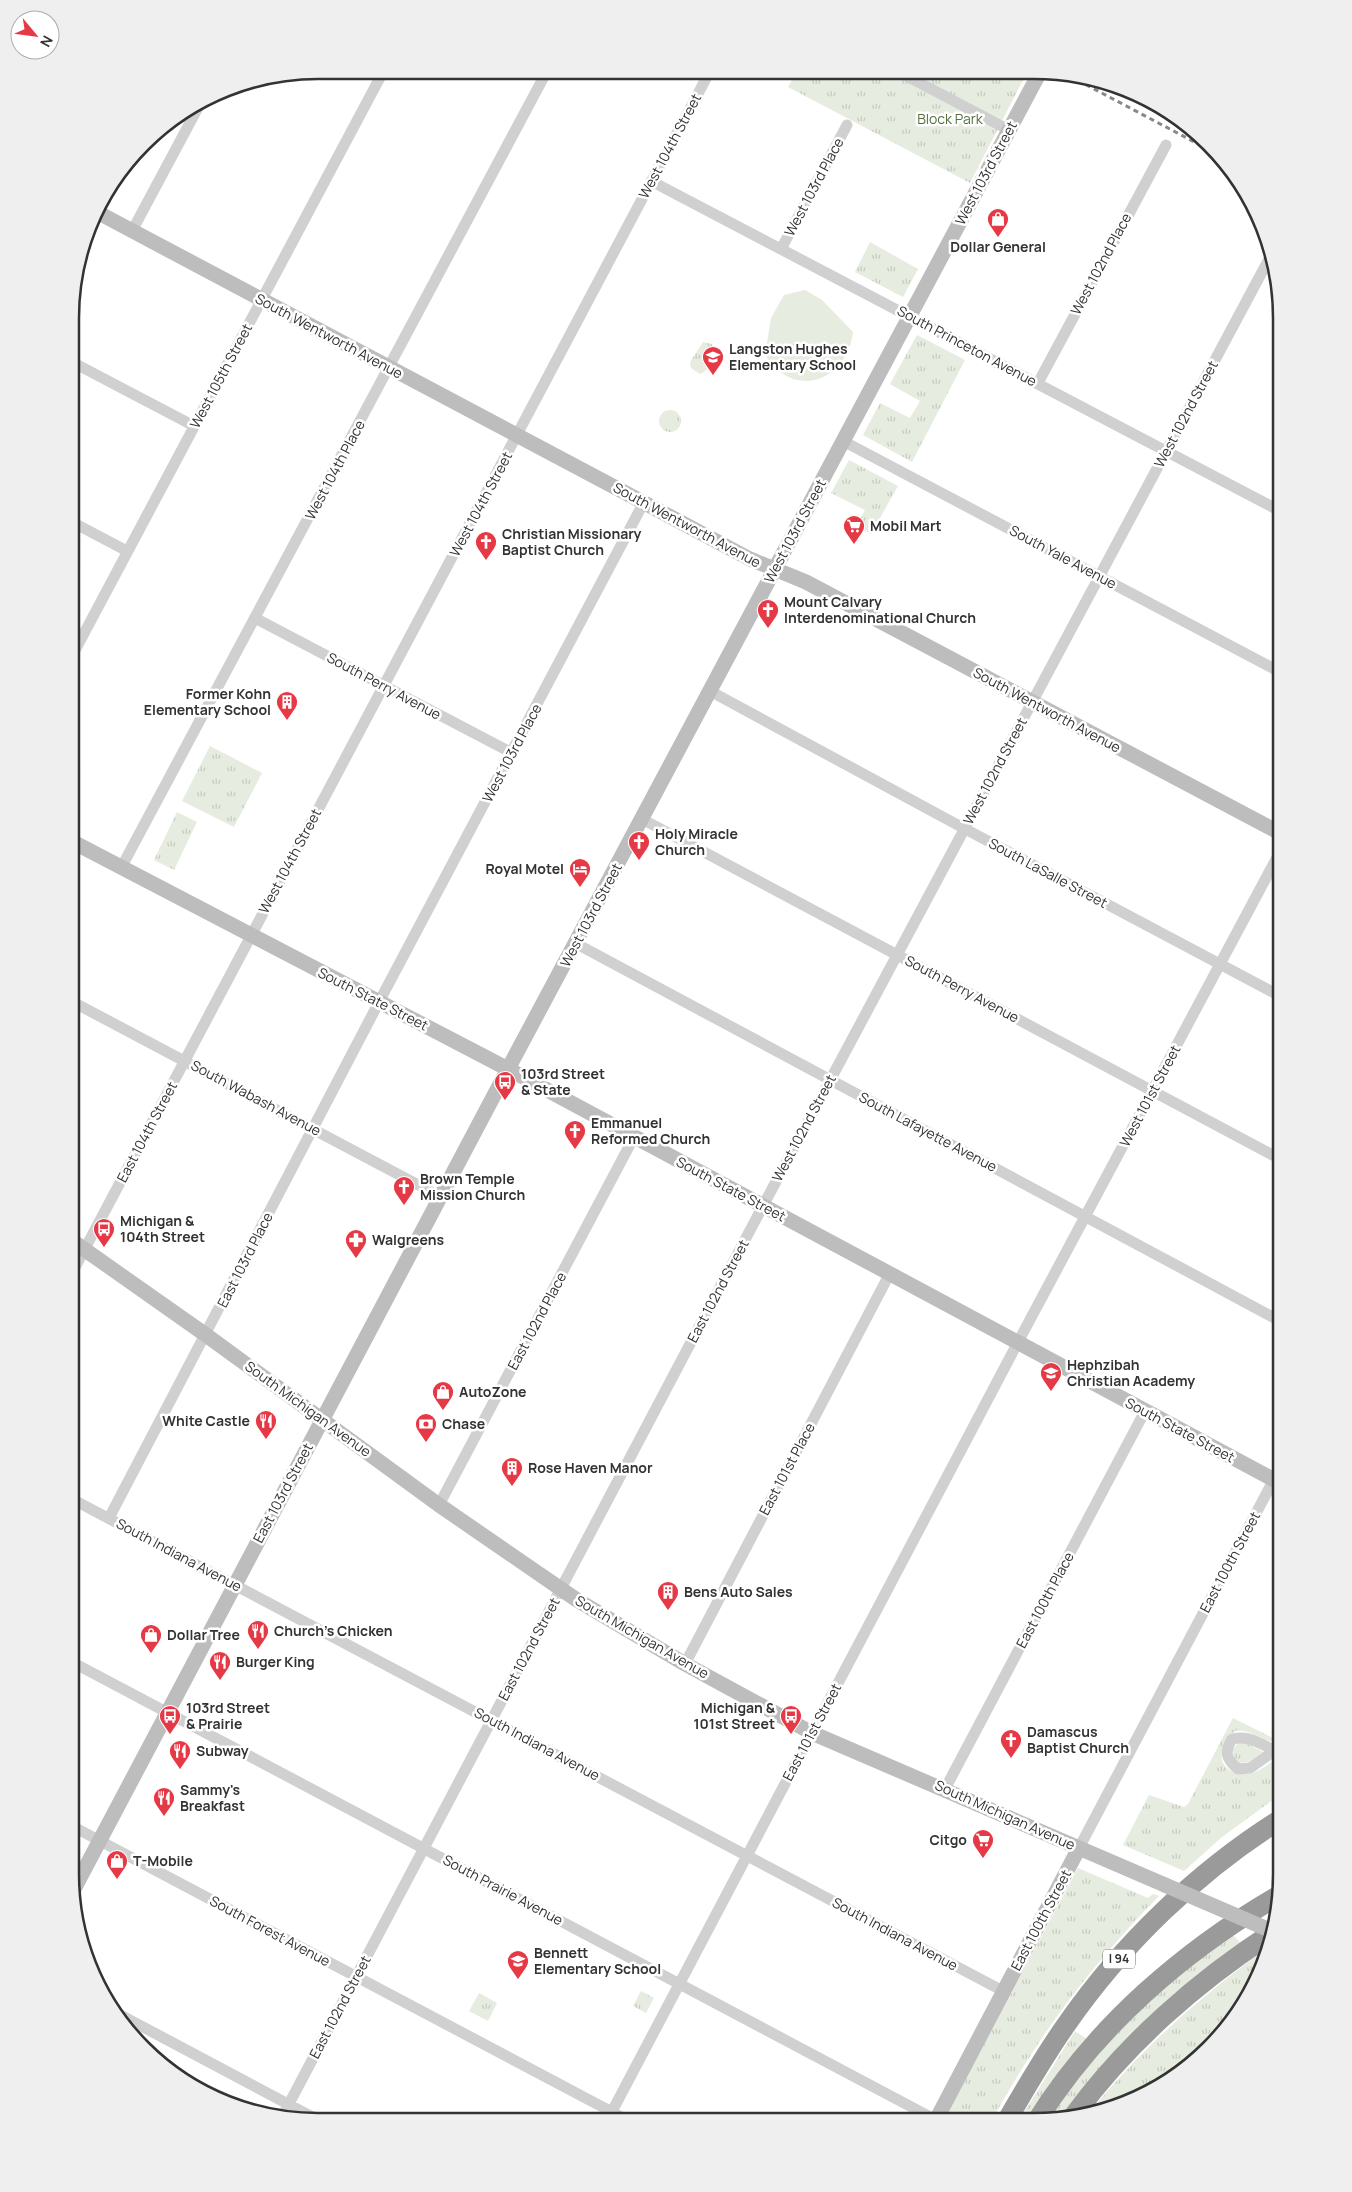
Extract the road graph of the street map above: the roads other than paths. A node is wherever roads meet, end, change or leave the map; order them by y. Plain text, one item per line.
1 (379, 79) edge
2 (543, 79) edge
3 (706, 79) edge
4 (912, 79) edge
5 (1036, 79) edge
6 (195, 113) edge
7 (847, 125) dead end
8 (1009, 130) junction
9 (1166, 146) dead end
10 (651, 181) junction
11 (102, 215) edge
12 (132, 231) junction
13 (781, 249) junction
14 (1267, 263) edge
15 (261, 300) junction
16 (910, 315) junction
17 (79, 366) edge
18 (389, 368) junction
19 (1038, 383) junction
20 (194, 426) junction
21 (517, 435) junction
22 (843, 442) junction
23 (1166, 451) junction
24 (644, 502) junction
25 (1273, 507) edge
26 (79, 526) edge
27 (127, 551) junction
28 (775, 568) junction
29 (1099, 576) junction
30 (255, 618) junction
31 (79, 643) edge
32 (1273, 668) edge
33 (384, 686) junction
34 (710, 691) junction
35 (1032, 702) junction
36 (512, 753) junction
37 (642, 819) junction
38 (965, 829) junction
39 (1273, 829) edge
40 (79, 846) edge
41 (1273, 865) edge
42 (121, 868) junction
43 (251, 935) junction
44 (575, 943) junction
45 (898, 955) junction
46 (1220, 964) junction
47 (1273, 992) edge
48 (379, 1002) junction
49 (79, 1005) edge
50 (184, 1060) junction
51 (508, 1069) junction
52 (830, 1080) junction
53 (1152, 1091) junction
54 (313, 1128) junction
55 (634, 1137) junction
56 (1273, 1155) edge
57 (440, 1197) junction
58 (763, 1206) junction
59 (1085, 1216) junction
60 (79, 1245) edge
61 (85, 1249) junction
62 (79, 1260) edge
63 (889, 1275) junction
64 (1273, 1317) edge
65 (206, 1335) junction
66 (1017, 1344) junction
67 (1145, 1411) junction
68 (322, 1420) junction
69 (1273, 1480) edge
70 (1273, 1489) edge
71 (79, 1503) edge
72 (440, 1505) junction
73 (109, 1518) junction
74 (236, 1584) junction
75 (560, 1590) junction
76 (685, 1664) junction
77 (79, 1666) edge
78 (168, 1712) junction
79 (492, 1720) junction
80 (812, 1733) junction
81 (945, 1789) junction
82 (1273, 1823) edge
83 (79, 1830) edge
84 (100, 1841) junction
85 (424, 1848) junction
86 (1079, 1848) junction
87 (747, 1855) junction
88 (79, 1880) edge
89 (1272, 1900) edge
90 (1267, 1930) edge
91 (1265, 1937) edge
92 (356, 1976) junction
93 (679, 1984) junction
94 (1003, 1991) junction
95 (127, 2018) edge
96 (289, 2105) junction
97 (1079, 2109) edge
98 (286, 2111) edge
99 (304, 2113) edge
100 (605, 2113) edge
101 (612, 2113) edge
102 (920, 2113) edge
103 (939, 2113) edge
104 (1011, 2113) edge
105 (1043, 2113) edge

1 - 15 street, West 105th Street
2 - 18 street, West 104th Place
3 - 10 street, West 104th Street
4 - 8 street
5 - 8 main road, West 103rd Street
6 - 12 street
7 - 13 street, West 103rd Place
8 - 16 main road, West 103rd Street
9 - 19 street, West 102nd Place
10 - 13 street, South Princeton Avenue
10 - 21 street, West 104th Street
11 - 12 main road, South Wentworth Avenue
12 - 15 main road, South Wentworth Avenue
13 - 16 street, South Princeton Avenue
14 - 23 street, West 102nd Street
15 - 18 main road, South Wentworth Avenue
15 - 20 street, West 105th Street
16 - 19 street, South Princeton Avenue
16 - 22 main road, West 103rd Street
17 - 20 street
18 - 21 main road, South Wentworth Avenue
18 - 30 street, West 104th Place
19 - 23 street, South Princeton Avenue
20 - 27 street, West 105th Street
21 - 24 main road, South Wentworth Avenue
21 - 33 street, West 104th Street
22 - 28 main road, West 103rd Street
22 - 29 street, South Yale Avenue
23 - 25 street, South Princeton Avenue
23 - 29 street, West 102nd Street
24 - 28 main road, South Wentworth Avenue
24 - 36 street, West 103rd Place
26 - 27 street
27 - 31 street, West 105th Street
28 - 34 main road, West 103rd Street
28 - 35 main road, South Wentworth Avenue
29 - 32 street, South Yale Avenue
29 - 35 street, West 102nd Street
30 - 33 street, South Perry Avenue
30 - 42 street, West 104th Place
33 - 36 street, South Perry Avenue
33 - 43 street, West 104th Street
34 - 37 main road, West 103rd Street
34 - 38 street, South LaSalle Street
35 - 38 street, West 102nd Street
35 - 39 main road, South Wentworth Avenue
36 - 48 street, West 103rd Place
37 - 44 main road, West 103rd Street
37 - 45 street, South Perry Avenue
38 - 45 street, West 102nd Street
38 - 46 street, South LaSalle Street
40 - 42 main road, South State Street
41 - 46 street, West 101st Street
42 - 43 main road, South State Street
43 - 48 main road, South State Street
43 - 50 street, East 104th Street
44 - 51 main road, West 103rd Street
44 - 52 street, South Lafayette Avenue
45 - 52 street, West 102nd Street
45 - 53 street, South Perry Avenue
46 - 47 street, South LaSalle Street
46 - 53 street, West 101st Street
48 - 51 main road, South State Street
48 - 54 street, East 103rd Place
49 - 50 street, South Wabash Avenue
50 - 54 street, South Wabash Avenue
50 - 61 street, East 104th Street
51 - 55 main road, South State Street
51 - 57 main road, East 103rd Street
52 - 58 street, West 102nd Street
52 - 59 street, South Lafayette Avenue
53 - 56 street, South Perry Avenue
53 - 59 street, West 101st Street
54 - 57 street, South Wabash Avenue
54 - 65 street, East 103rd Place
55 - 58 main road, South State Street
55 - 72 street, East 102nd Place
57 - 68 main road, East 103rd Street
58 - 63 main road, South State Street
58 - 75 street, East 102nd Street
59 - 64 street, South Lafayette Avenue
59 - 66 street, West 101st Street
60 - 61 main road, South Michigan Avenue
61 - 62 street, East 104th Street
61 - 65 main road, South Michigan Avenue
63 - 66 main road, South State Street
63 - 76 street, East 101st Place
65 - 68 main road, South Michigan Avenue
65 - 73 street, East 103rd Place
66 - 67 main road, South State Street
66 - 80 street, East 101st Street
67 - 69 main road, South State Street
67 - 81 street, East 100th Place
68 - 72 main road, South Michigan Avenue
68 - 74 main road, East 103rd Street
70 - 86 street, East 100th Street
71 - 73 street, South Indiana Avenue
72 - 75 main road, South Michigan Avenue
73 - 74 street, South Indiana Avenue
74 - 78 main road, East 103rd Street
74 - 79 street, South Indiana Avenue
75 - 76 main road, South Michigan Avenue
75 - 79 street, East 102nd Street
76 - 80 main road, South Michigan Avenue
77 - 78 street, South Prairie Avenue
78 - 84 main road, East 103rd Street
78 - 85 street, South Prairie Avenue
79 - 85 street, East 102nd Street
79 - 87 street, South Indiana Avenue
80 - 81 main road, South Michigan Avenue
80 - 87 street, East 101st Street
81 - 86 main road, South Michigan Avenue
82 - 104 highway, I 94
83 - 84 street, South Forest Avenue
84 - 88 main road, East 103rd Street
84 - 92 street, South Forest Avenue
85 - 92 street, East 102nd Street
85 - 93 street, South Prairie Avenue
86 - 90 main road, South Michigan Avenue, bridge
86 - 94 main road, East 100th Street
87 - 93 street, East 101st Street
87 - 94 street, South Indiana Avenue
89 - 105 highway
91 - 97 highway
92 - 96 street, East 102nd Street
92 - 100 street, South Forest Avenue
93 - 101 street, East 101st Street
93 - 102 street, South Prairie Avenue
94 - 103 main road, East 100th Street
95 - 96 street
96 - 98 street, East 102nd Street
96 - 99 street

